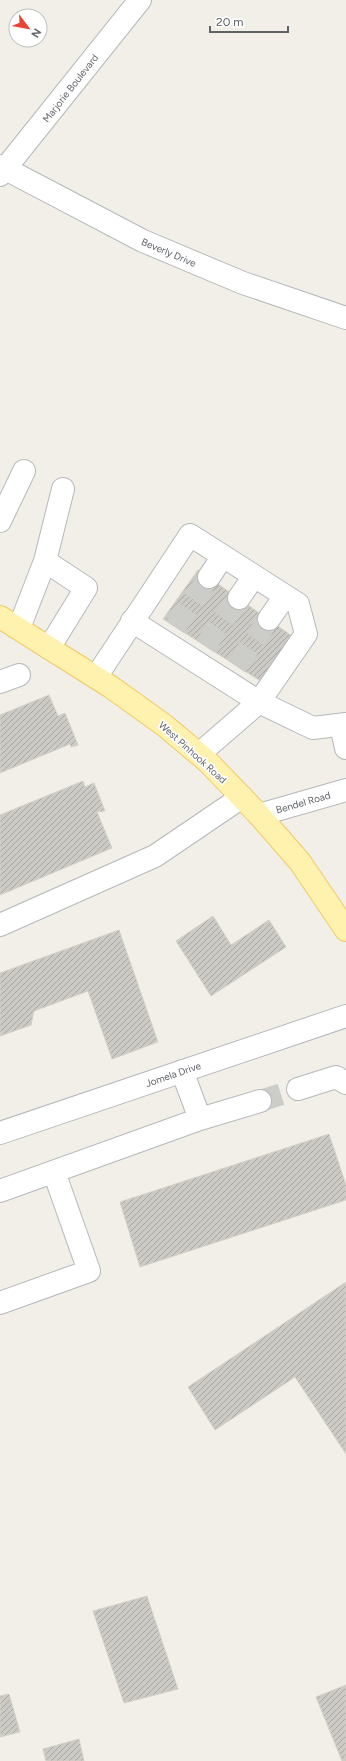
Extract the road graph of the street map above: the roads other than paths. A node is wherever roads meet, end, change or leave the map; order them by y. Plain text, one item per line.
1 (140, 0) edge
2 (2, 170) edge
3 (346, 318) edge
4 (24, 471) dead end
5 (63, 489) dead end
6 (0, 521) edge
7 (223, 556) junction
8 (45, 561) junction
9 (254, 576) junction
10 (209, 577) tunnel mouth
11 (285, 596) junction
12 (239, 598) tunnel mouth
13 (0, 617) edge
14 (269, 619) tunnel mouth
15 (132, 621) junction
16 (19, 628) junction
17 (49, 648) junction
18 (96, 677) junction
19 (259, 702) junction
20 (343, 725) edge
21 (346, 748) edge
22 (199, 754) junction
23 (346, 790) edge
24 (242, 797) junction
25 (259, 815) junction
26 (0, 925) edge
27 (346, 930) edge
28 (346, 1016) edge
29 (182, 1071) junction
30 (346, 1083) edge
31 (298, 1089) tunnel mouth
32 (260, 1101) tunnel mouth
33 (200, 1120) junction
34 (0, 1133) edge
35 (54, 1172) junction
36 (0, 1191) edge
37 (0, 1303) edge

1 - 2 street, Marjorie Boulevard
2 - 3 street, Beverly Drive
4 - 6 street
5 - 8 street
7 - 9 street
7 - 10 street
7 - 15 street
8 - 16 street
8 - 17 street
9 - 11 street
9 - 12 street
11 - 14 street
11 - 19 street
13 - 16 main road, West Pinhook Road
15 - 18 street
15 - 19 street
16 - 17 main road, West Pinhook Road
17 - 18 main road, West Pinhook Road
18 - 22 main road, West Pinhook Road
19 - 20 street
19 - 22 street
20 - 21 street
22 - 24 main road, West Pinhook Road
23 - 25 street, Bendel Road
24 - 25 main road, West Pinhook Road
24 - 26 street
25 - 27 main road, West Pinhook Road
28 - 29 street, Jomela Drive
29 - 33 street
29 - 34 street, Jomela Drive
30 - 31 street
32 - 33 street
33 - 35 street
35 - 36 street
35 - 37 street

